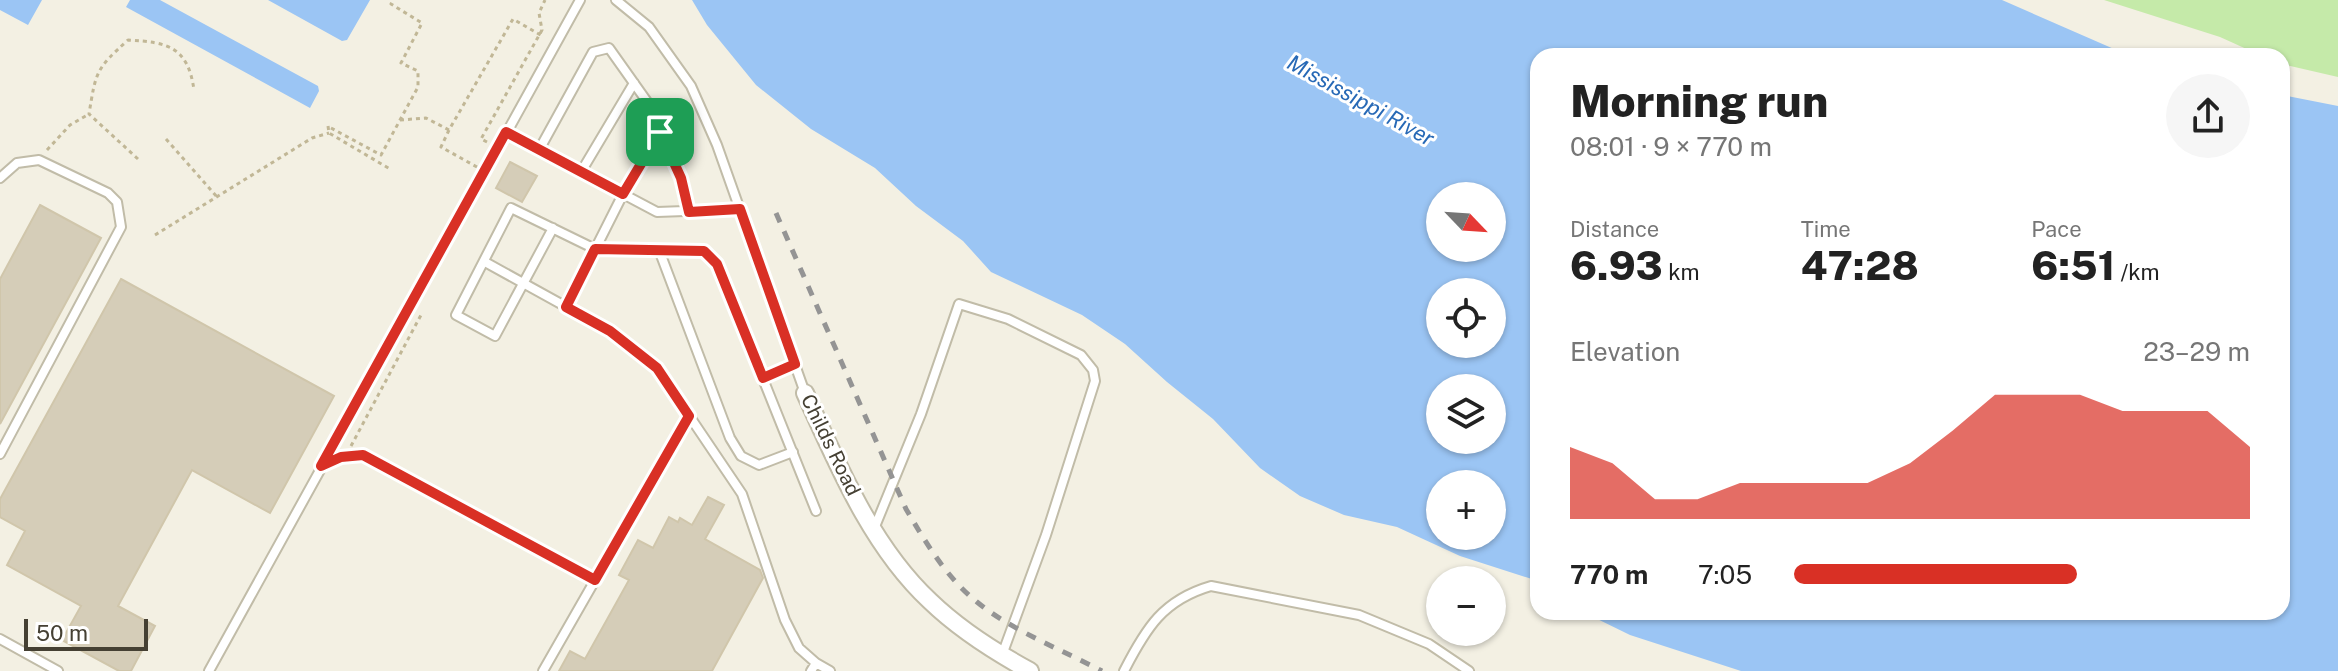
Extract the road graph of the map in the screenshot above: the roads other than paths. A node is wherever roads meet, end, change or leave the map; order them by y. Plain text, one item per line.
1 (580, 0) edge
2 (616, 0) edge
3 (634, 83) junction
4 (506, 132) junction
5 (660, 132) junction
6 (539, 150) junction
7 (581, 172) junction
8 (0, 178) edge
9 (623, 194) junction
10 (740, 209) junction
11 (689, 212) junction
12 (553, 228) junction
13 (595, 249) junction
14 (659, 250) junction
15 (485, 262) junction
16 (522, 283) junction
17 (566, 307) junction
18 (795, 364) junction
19 (763, 378) junction
20 (805, 393) joint
21 (689, 416) junction
22 (793, 452) junction
23 (0, 454) edge
24 (321, 466) junction
25 (816, 511) dead end
26 (874, 529) junction
27 (595, 580) junction
28 (0, 639) edge
29 (1002, 655) junction
30 (814, 667) edge
31 (58, 671) edge
32 (209, 671) edge
33 (543, 671) edge
34 (830, 671) edge
35 (1030, 671) edge
36 (1124, 671) edge
37 (1469, 671) edge

1 - 4 lane
2 - 10 lane, Childs Road
3 - 5 lane
3 - 6 lane
3 - 7 lane
4 - 6 lane
4 - 24 lane
5 - 9 lane
5 - 11 lane
6 - 7 lane
7 - 9 lane
8 - 23 lane
9 - 11 lane
9 - 13 lane
10 - 11 lane
10 - 18 lane, Childs Road
12 - 13 lane
12 - 15 lane
12 - 16 lane
13 - 14 lane
13 - 17 lane
14 - 19 lane
14 - 22 lane
15 - 16 lane
15 - 16 lane
16 - 17 lane
17 - 21 lane
18 - 19 lane
18 - 20 lane, Childs Road
19 - 22 lane
20 - 26 street, Childs Road
21 - 27 lane
21 - 30 lane
22 - 25 lane
24 - 27 lane
24 - 32 lane
26 - 29 street, Childs Road
26 - 29 lane
27 - 33 lane
28 - 31 lane
29 - 35 street, Childs Road
30 - 34 lane
36 - 37 lane

